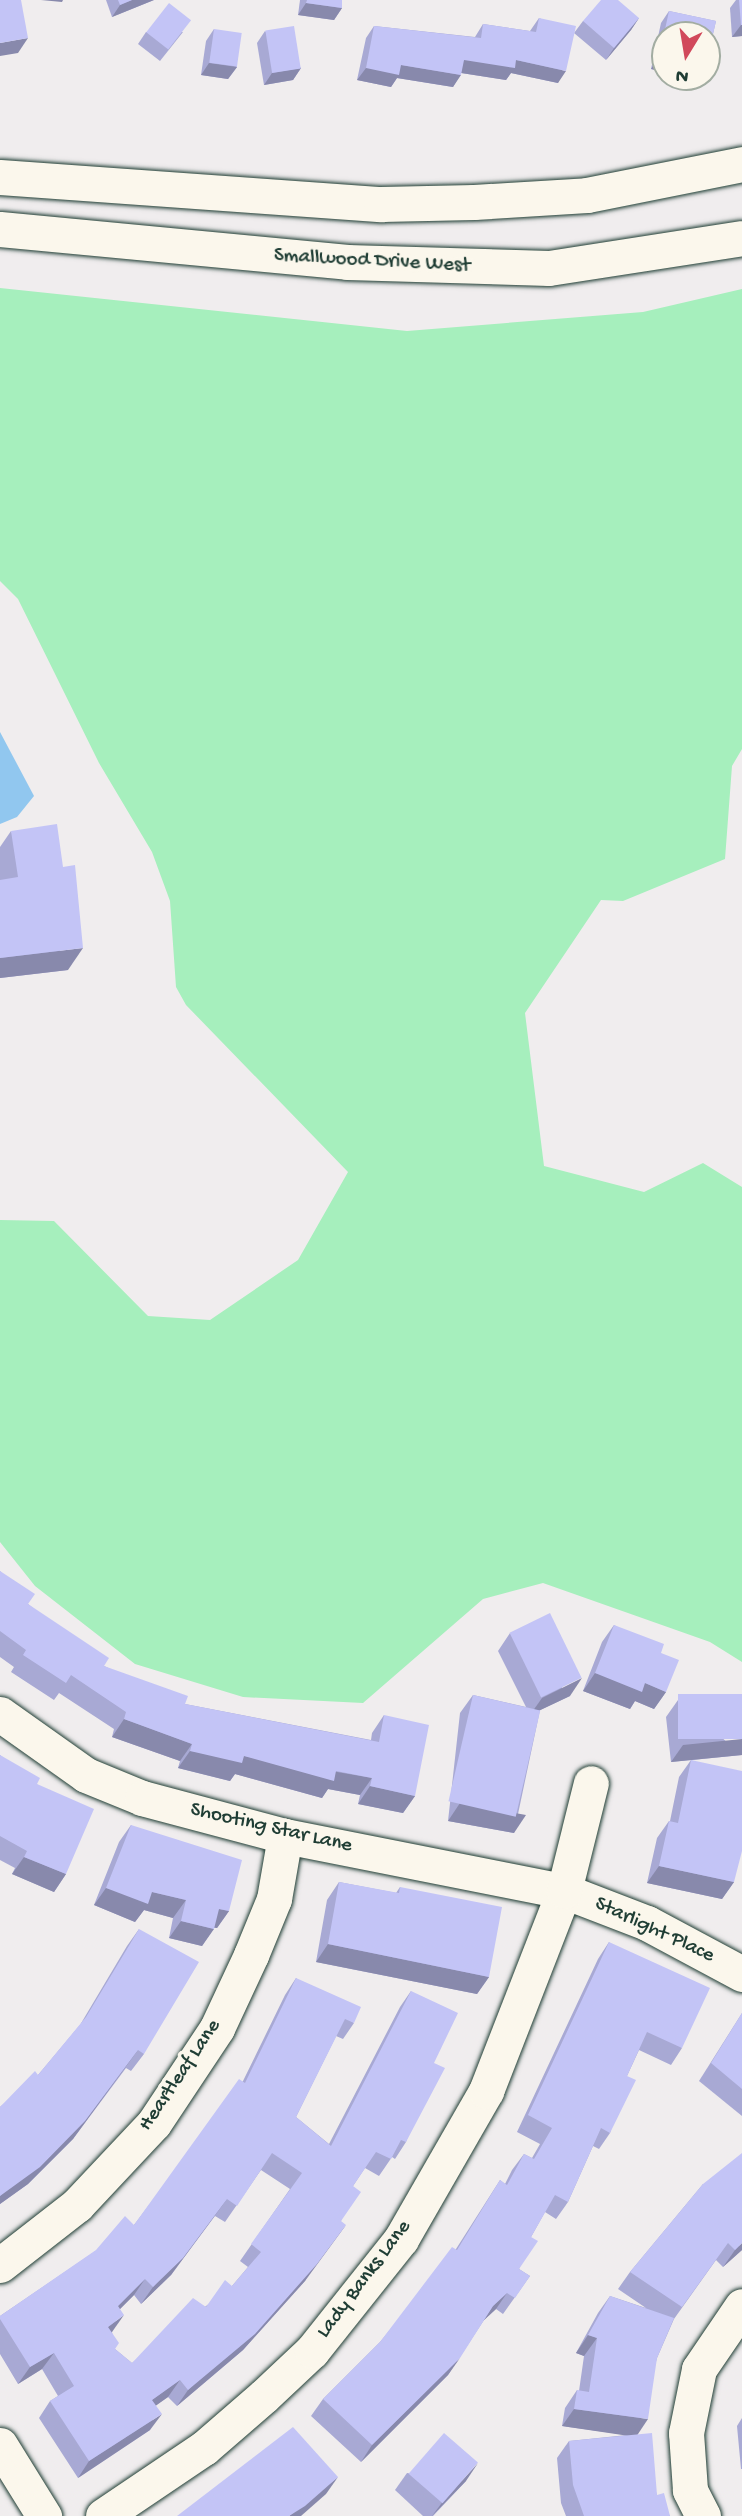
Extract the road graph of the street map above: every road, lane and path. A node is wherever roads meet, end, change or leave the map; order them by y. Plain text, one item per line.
1 (742, 164) edge
2 (0, 177) edge
3 (0, 229) edge
4 (742, 237) edge
5 (0, 1714) edge
6 (591, 1783) dead end
7 (285, 1836) junction
8 (564, 1891) junction
9 (742, 1974) edge
10 (0, 2265) edge
11 (742, 2306) edge
12 (0, 2445) edge
13 (44, 2516) edge
14 (103, 2516) edge
15 (703, 2516) edge

1 - 2 street
3 - 4 street, Smallwood Drive West
5 - 7 street, Shooting Star Lane
6 - 8 street, Lady Banks Lane
7 - 8 street, Shooting Star Lane
7 - 10 street, Heartleaf Lane
8 - 9 street, Starlight Place
8 - 14 street, Lady Banks Lane
11 - 15 street
12 - 13 street

